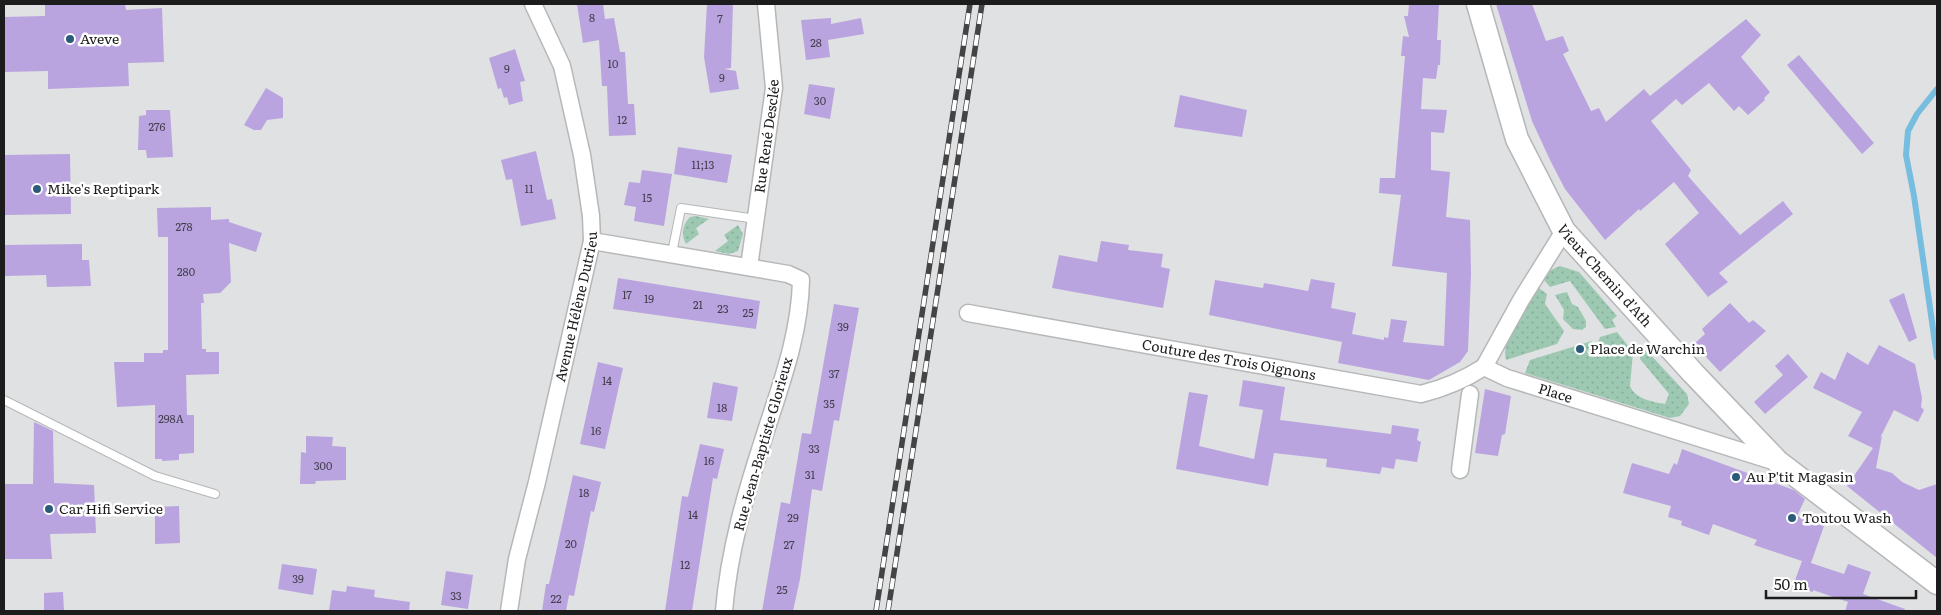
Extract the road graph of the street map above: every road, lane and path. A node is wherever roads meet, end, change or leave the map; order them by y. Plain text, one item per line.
1 (533, 4) edge
2 (766, 4) edge
3 (1478, 4) edge
4 (756, 219) junction
5 (1564, 231) junction
6 (592, 241) junction
7 (672, 253) junction
8 (749, 267) junction
9 (968, 313) dead end
10 (1484, 367) junction
11 (1470, 394) dead end
12 (4, 400) edge
13 (1778, 462) junction
14 (1460, 470) dead end
15 (215, 494) dead end
16 (1937, 583) edge
17 (509, 611) edge
18 (724, 611) edge

1 - 6 street, Avenue Hélène Dutrieu
2 - 4 street, Rue René Desclée
3 - 5 street, Vieux Chemin d'Ath
4 - 7 lane
4 - 8 street, Rue René Desclée
5 - 10 street
5 - 13 street, Vieux Chemin d'Ath
6 - 7 street, Rue Jean-Baptiste Glorieux
6 - 17 street, Avenue Hélène Dutrieu
7 - 8 street, Rue Jean-Baptiste Glorieux
8 - 18 street, Rue Jean-Baptiste Glorieux
9 - 10 street, Couture des Trois Oignons
10 - 13 street, Place
11 - 14 street
12 - 15 lane
13 - 16 street, Vieux Chemin d'Ath

